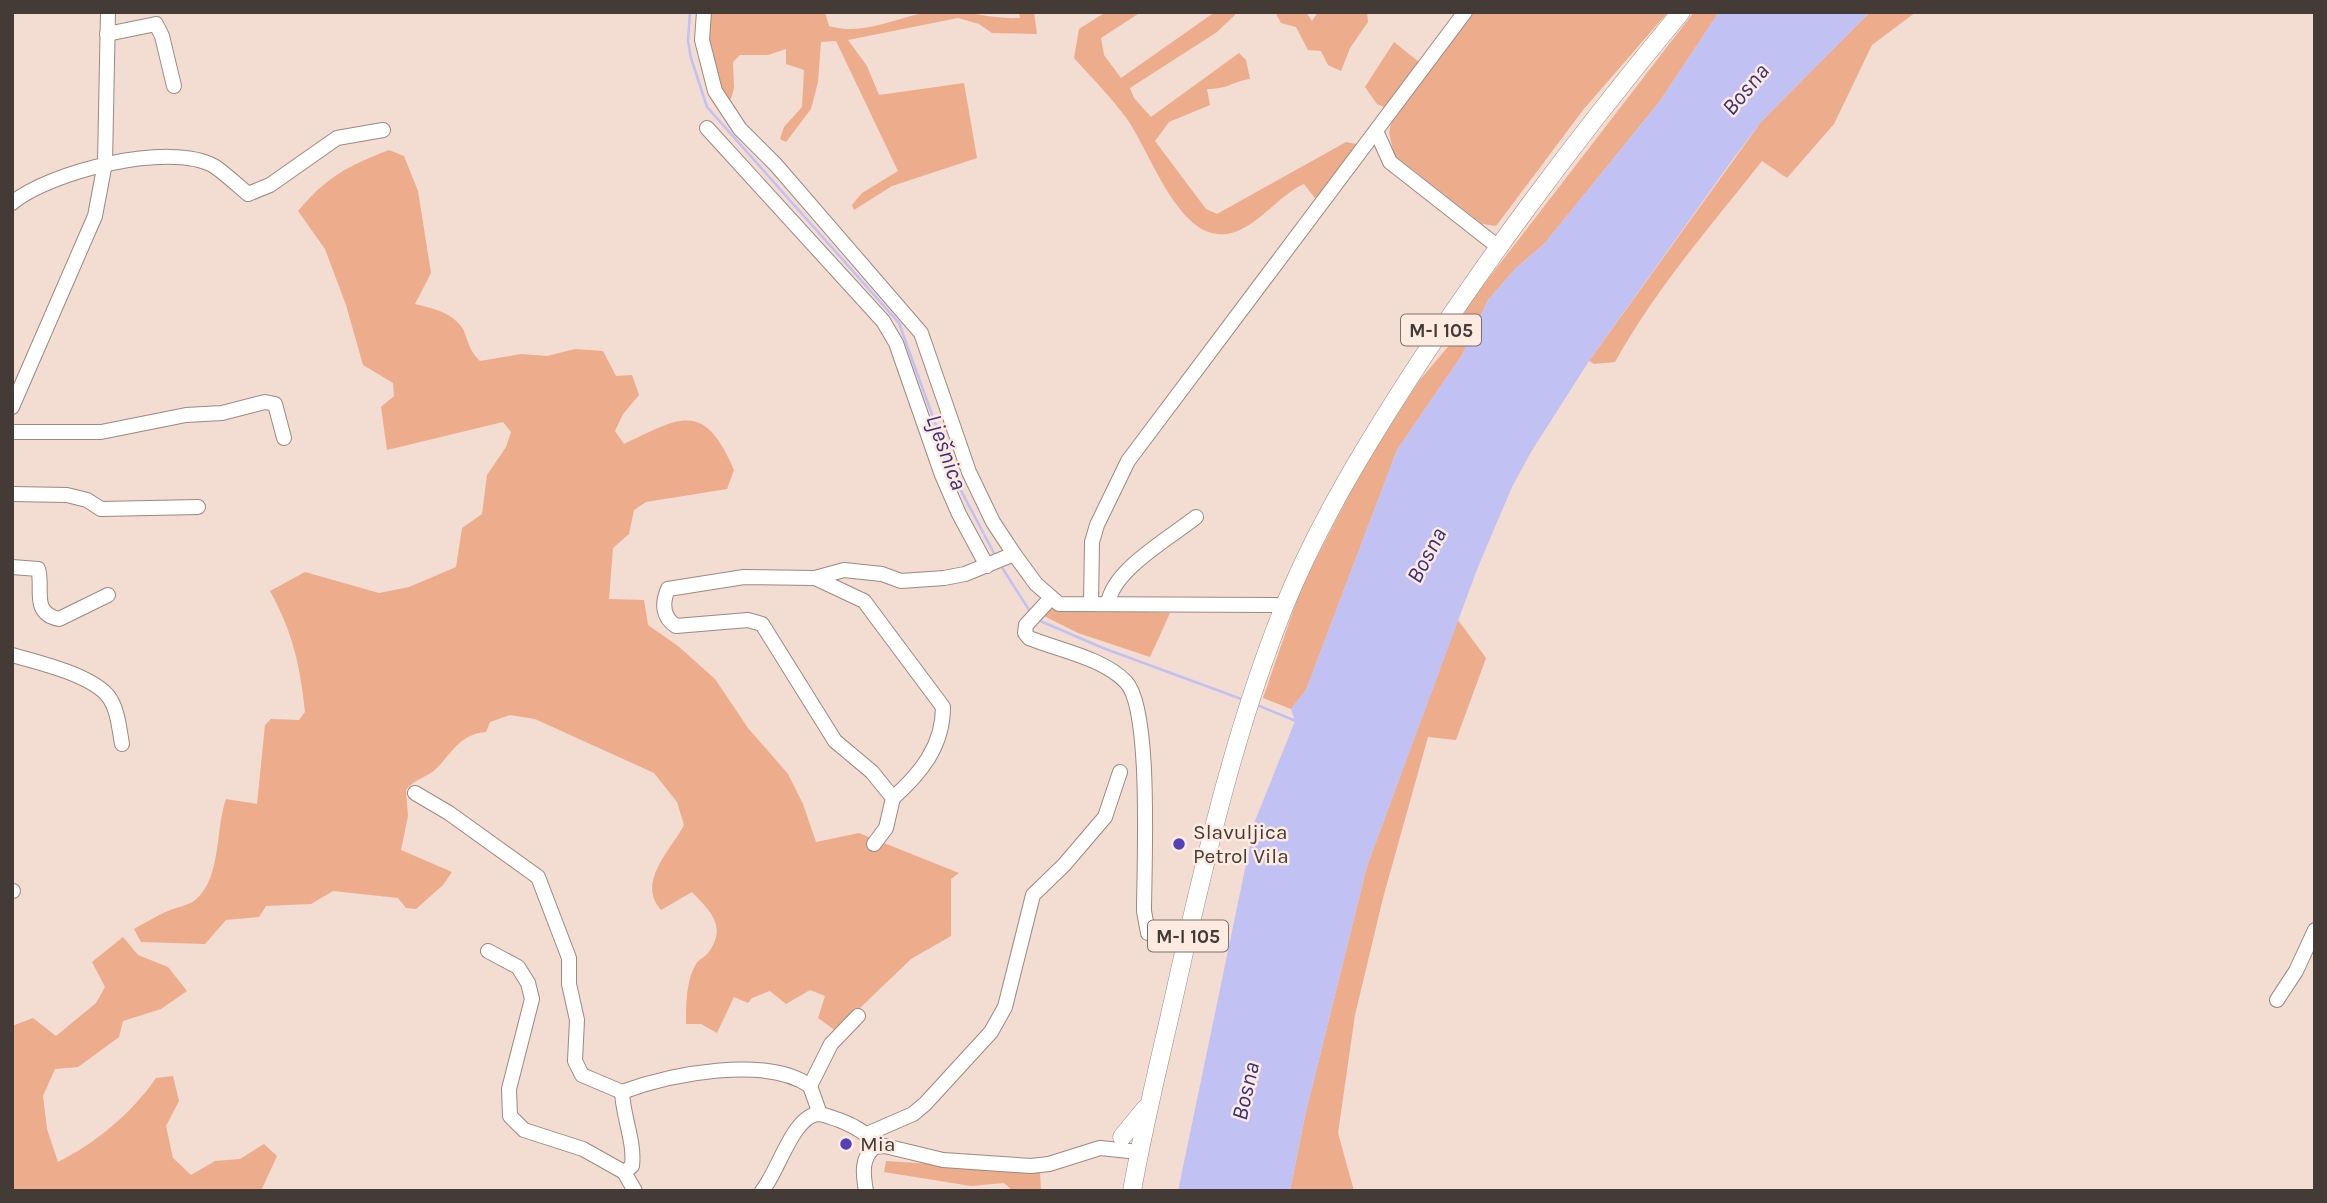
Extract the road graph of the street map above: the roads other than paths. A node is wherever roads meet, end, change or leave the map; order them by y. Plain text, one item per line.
1 (108, 12) edge
2 (704, 12) edge
3 (1465, 12) edge
4 (1681, 12) edge
5 (107, 34) junction
6 (174, 86) dead end
7 (707, 128) dead end
8 (383, 130) dead end
9 (1377, 133) junction
10 (105, 163) junction
11 (12, 204) edge
12 (1497, 246) junction
13 (12, 407) edge
14 (12, 432) edge
15 (284, 438) dead end
16 (12, 494) edge
17 (198, 507) dead end
18 (1196, 517) dead end
19 (1009, 555) junction
20 (988, 565) junction
21 (12, 567) edge
22 (815, 578) junction
23 (108, 595) dead end
24 (1045, 604) junction
25 (1091, 604) junction
26 (1108, 604) junction
27 (1285, 605) junction
28 (12, 655) edge
29 (122, 744) dead end
30 (1120, 772) dead end
31 (415, 793) dead end
32 (893, 798) junction
33 (874, 844) dead end
34 (2315, 930) edge
35 (1187, 941) junction
36 (488, 951) dead end
37 (2277, 1000) dead end
38 (858, 1016) dead end
39 (810, 1086) junction
40 (622, 1092) junction
41 (1149, 1103) junction
42 (820, 1114) junction
43 (1122, 1137) junction
44 (870, 1140) junction
45 (1100, 1148) junction
46 (1140, 1150) junction
47 (624, 1172) junction
48 (635, 1191) edge
49 (762, 1191) edge
50 (866, 1191) edge
51 (1132, 1191) edge

1 - 5 street
2 - 19 street
3 - 9 street
4 - 12 main road, M-I 105
5 - 6 street
5 - 10 street
7 - 20 street
8 - 10 street
9 - 12 street
9 - 25 street
10 - 11 street
10 - 13 street
12 - 27 main road, M-I 105
14 - 15 street
16 - 17 street
18 - 26 street
19 - 20 street
19 - 24 street
20 - 22 street
21 - 23 street
22 - 32 street
22 - 32 street
24 - 25 street
24 - 35 street
25 - 26 street
26 - 27 street
27 - 35 main road, M-I 105
28 - 29 street
30 - 44 street
31 - 40 street
32 - 33 street
34 - 37 street
35 - 41 main road, M-I 105
36 - 47 street
38 - 39 street
39 - 40 street
39 - 42 street
40 - 47 street
41 - 43 main road
41 - 46 main road, M-I 105
42 - 44 street
42 - 49 street
43 - 45 street
43 - 46 street
44 - 45 street
44 - 50 street
45 - 46 street
46 - 51 main road, M-I 105
47 - 48 street

